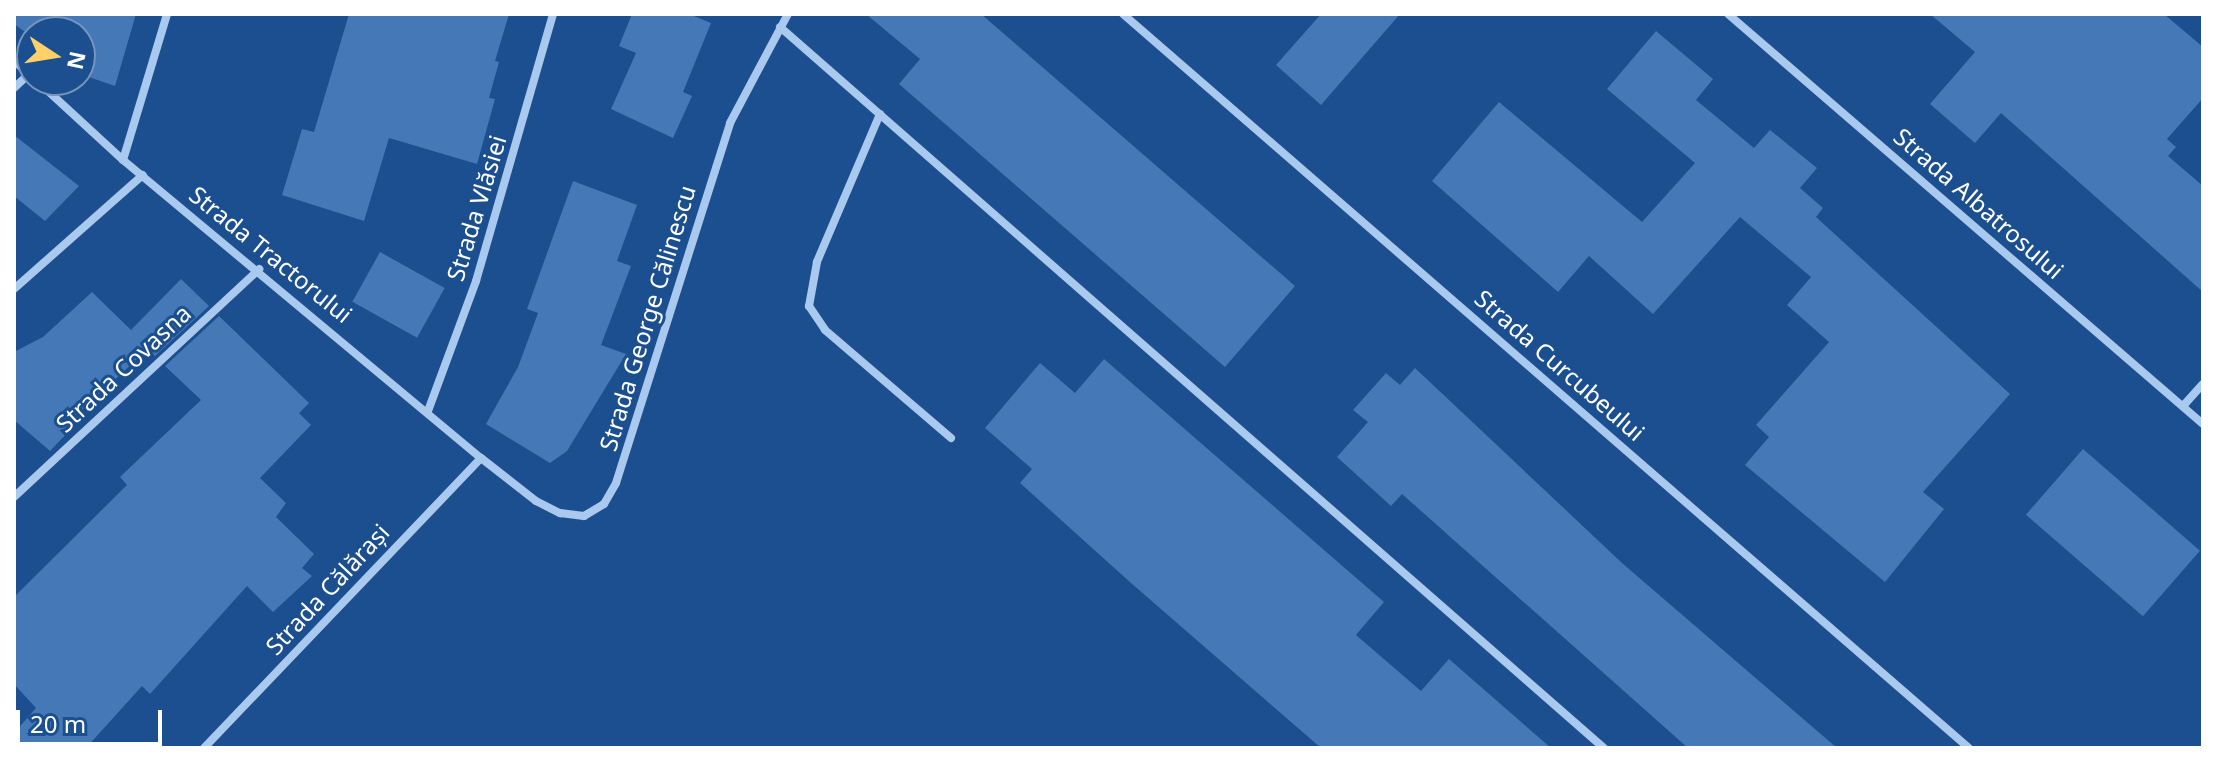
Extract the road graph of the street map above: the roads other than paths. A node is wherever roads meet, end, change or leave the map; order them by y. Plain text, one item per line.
1 (167, 14) edge
2 (553, 14) edge
3 (788, 14) edge
4 (1123, 14) edge
5 (1728, 14) edge
6 (780, 27) junction
7 (53, 96) edge
8 (880, 114) junction
9 (123, 160) junction
10 (143, 175) junction
11 (259, 269) junction
12 (14, 289) edge
13 (2203, 384) edge
14 (2183, 406) junction
15 (428, 411) junction
16 (2203, 424) edge
17 (951, 438) dead end
18 (481, 458) junction
19 (14, 497) edge
20 (204, 748) edge
21 (1604, 748) edge
22 (1969, 748) edge

1 - 9 street
2 - 15 street, Strada Vlăsiei
3 - 6 street, Strada George Călinescu
4 - 22 street, Strada Curcubeului
5 - 14 street, Strada Albatrosului
6 - 8 street
6 - 18 street, Strada George Călinescu
7 - 9 street, Strada Tractorului
8 - 17 street
8 - 21 street
9 - 10 street, Strada Tractorului
10 - 11 street, Strada Tractorului
10 - 12 street
11 - 15 street, Strada Tractorului
11 - 19 street, Strada Covasna
13 - 14 street
14 - 16 street, Strada Albatrosului
15 - 18 street, Strada Tractorului
18 - 20 street, Strada Călărași

